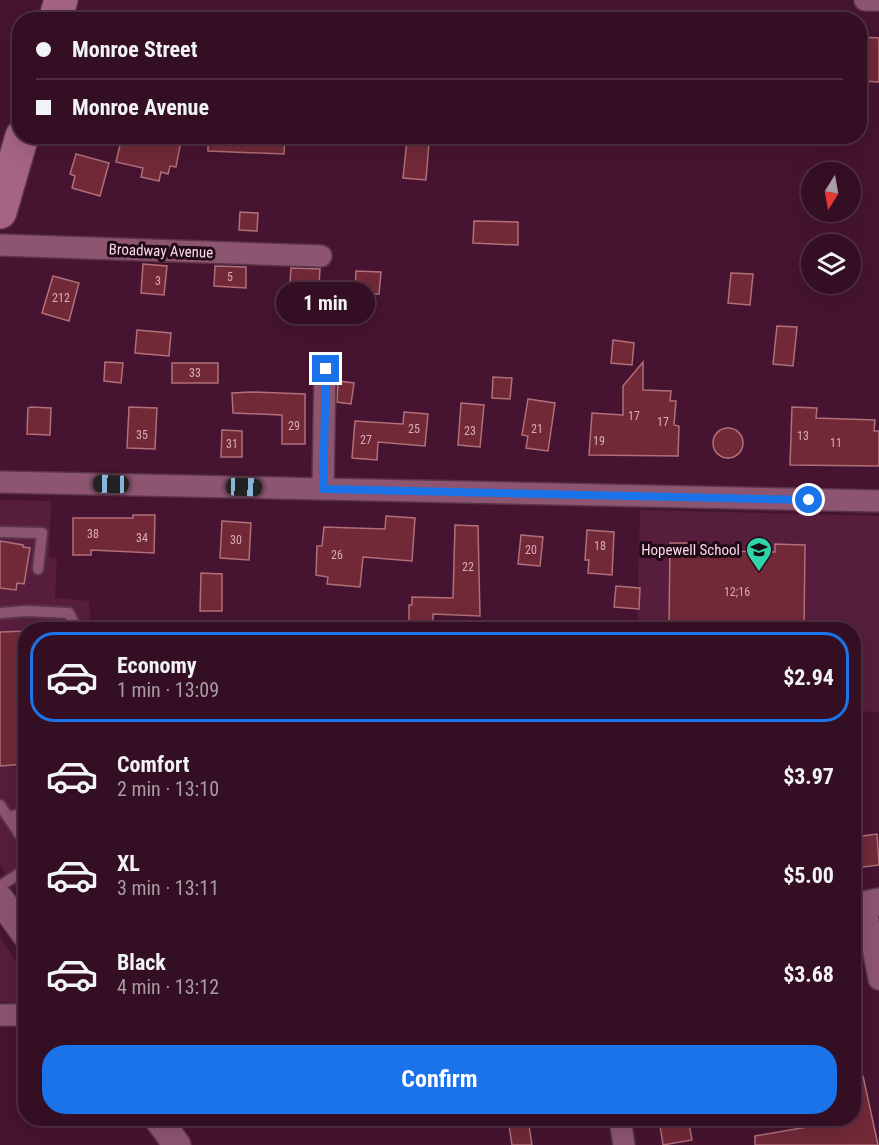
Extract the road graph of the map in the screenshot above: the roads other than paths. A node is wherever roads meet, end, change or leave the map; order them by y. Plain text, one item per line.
1 (865, 0) edge
2 (879, 0) edge
3 (20, 144) edge
4 (0, 212) edge
5 (0, 245) edge
6 (321, 256) dead end
7 (326, 369) dead end
8 (0, 482) edge
9 (323, 489) junction
10 (879, 501) edge
11 (0, 532) edge
12 (38, 569) dead end
13 (0, 613) edge
14 (73, 622) edge
15 (0, 805) edge
16 (18, 815) edge
17 (8, 817) junction
18 (18, 832) edge
19 (18, 874) edge
20 (0, 886) edge
21 (0, 899) edge
22 (866, 905) edge
23 (18, 924) edge
24 (879, 979) edge
25 (0, 1015) edge
26 (18, 1015) edge
27 (163, 1126) edge
28 (621, 1126) edge
29 (177, 1145) edge
30 (624, 1145) edge

1 - 2 street
3 - 4 main road
5 - 6 street, Broadway Avenue
7 - 9 street
8 - 9 street
9 - 10 street
11 - 12 lane
13 - 14 lane
15 - 17 lane
16 - 17 lane
17 - 18 lane
19 - 20 lane
21 - 23 street
22 - 24 street
25 - 26 street
27 - 29 street
28 - 30 street

